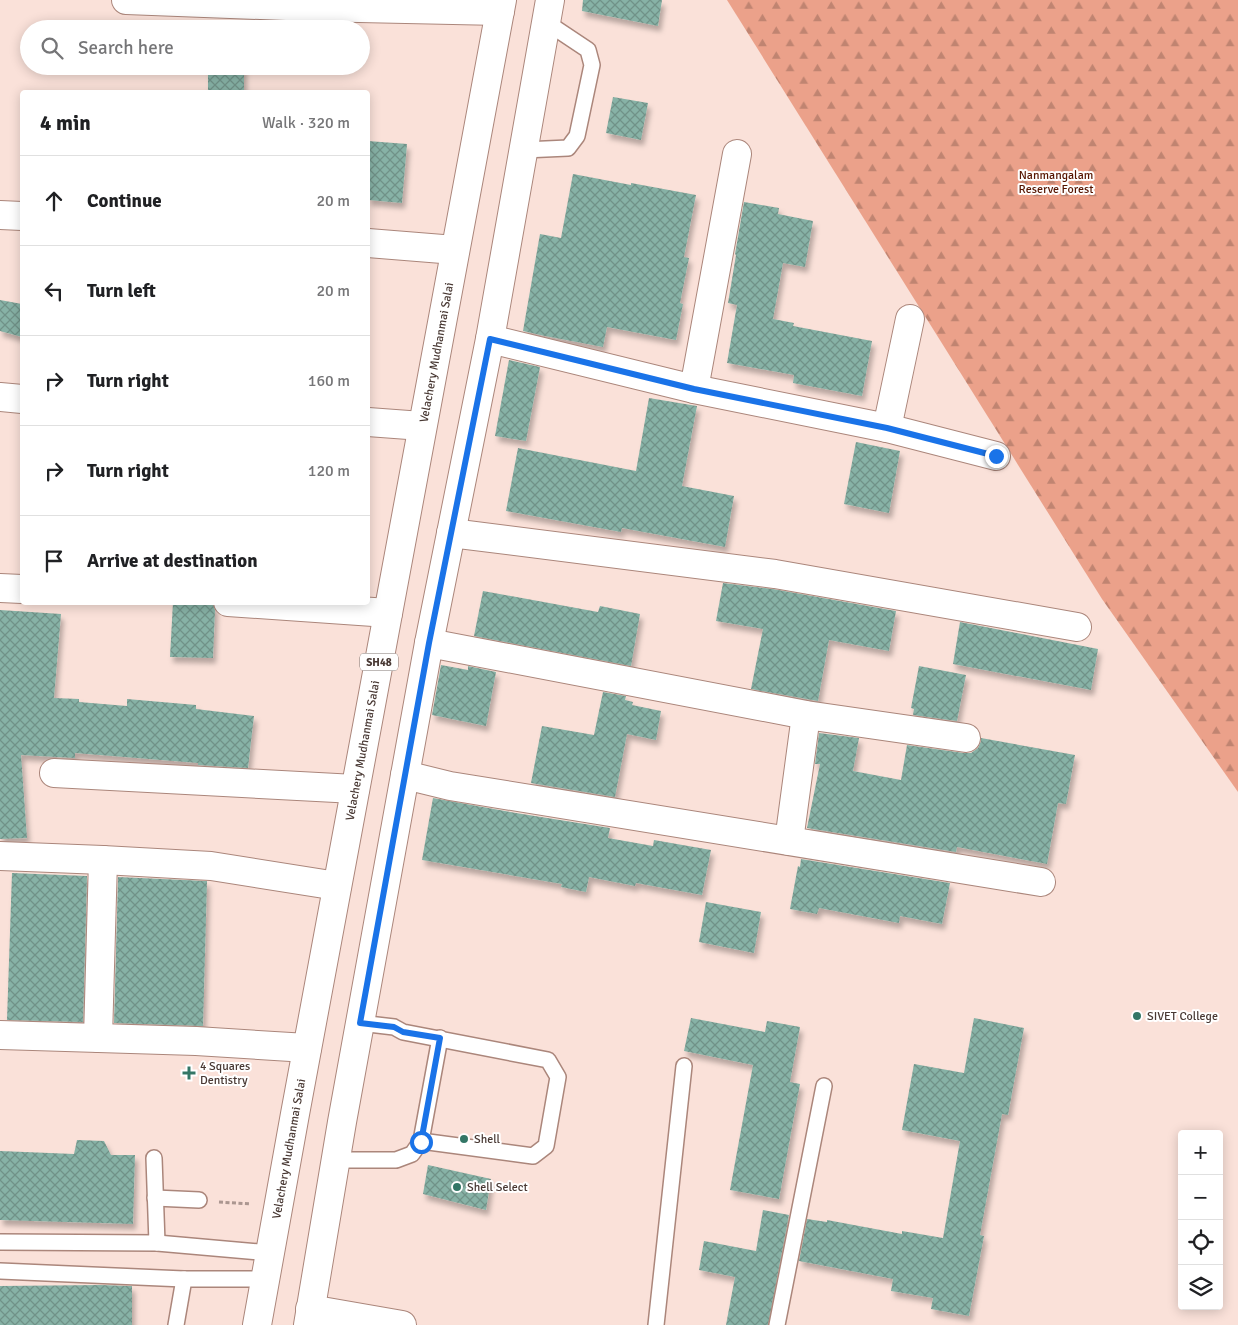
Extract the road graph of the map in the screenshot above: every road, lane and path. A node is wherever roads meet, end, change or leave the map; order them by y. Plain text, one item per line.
1 (126, 0) edge
2 (501, 6) edge
3 (548, 11) edge
4 (524, 150) junction
5 (737, 154) dead end
6 (0, 215) edge
7 (20, 216) edge
8 (370, 243) edge
9 (455, 250) junction
10 (910, 320) dead end
11 (490, 339) junction
12 (694, 389) junction
13 (0, 397) edge
14 (20, 399) edge
15 (370, 422) edge
16 (422, 426) junction
17 (887, 428) junction
18 (996, 456) dead end
19 (450, 533) junction
20 (0, 588) edge
21 (20, 589) edge
22 (272, 605) edge
23 (388, 613) junction
24 (1077, 627) dead end
25 (429, 643) junction
26 (806, 715) junction
27 (966, 738) dead end
28 (54, 773) dead end
29 (405, 775) junction
30 (355, 789) junction
31 (790, 841) junction
32 (0, 856) edge
33 (103, 860) junction
34 (1041, 882) dead end
35 (337, 886) junction
36 (360, 1023) junction
37 (0, 1035) edge
38 (98, 1038) junction
39 (440, 1038) junction
40 (307, 1048) junction
41 (684, 1066) dead end
42 (824, 1086) dead end
43 (421, 1142) junction
44 (154, 1158) dead end
45 (336, 1160) junction
46 (155, 1198) junction
47 (199, 1200) joint
48 (279, 1206) junction
49 (0, 1242) edge
50 (157, 1243) junction
51 (270, 1253) junction
52 (0, 1271) edge
53 (184, 1279) junction
54 (266, 1279) junction
55 (309, 1317) edge
56 (176, 1325) edge
57 (257, 1325) edge
58 (402, 1325) edge
59 (656, 1325) edge
60 (777, 1325) edge

1 - 2 street
2 - 9 street, Velachery Mudhanmai Salai / SH48
3 - 4 street
3 - 4 lane
4 - 11 street
5 - 12 street
6 - 7 street
8 - 9 street
9 - 16 street, Velachery Mudhanmai Salai / SH48
10 - 17 street
11 - 12 street
11 - 19 street
12 - 17 street
13 - 14 street
15 - 16 street
16 - 23 street, Velachery Mudhanmai Salai / SH48
17 - 18 street
19 - 24 street
19 - 25 street
20 - 21 street
22 - 23 street
23 - 30 street, Velachery Mudhanmai Salai / SH48
25 - 26 street
25 - 29 street
26 - 27 street
26 - 31 street
28 - 30 street
29 - 31 street
29 - 36 street
30 - 35 street, Velachery Mudhanmai Salai / SH48
31 - 34 street
32 - 33 street
33 - 35 street
33 - 38 street
35 - 40 street, Velachery Mudhanmai Salai / SH48
36 - 39 lane
36 - 45 street
37 - 38 street
38 - 40 street
39 - 43 lane
39 - 43 lane
40 - 48 street, Velachery Mudhanmai Salai / SH48
41 - 59 lane
42 - 60 lane
43 - 45 lane
44 - 46 lane
45 - 55 street
46 - 47 lane
46 - 50 lane
47 - 48 path
48 - 51 street, Velachery Mudhanmai Salai / SH48
49 - 50 lane
50 - 51 lane
51 - 54 street, Velachery Mudhanmai Salai / SH48
52 - 53 lane
53 - 54 lane
53 - 56 lane
54 - 57 street, Velachery Mudhanmai Salai / SH48
55 - 58 street

